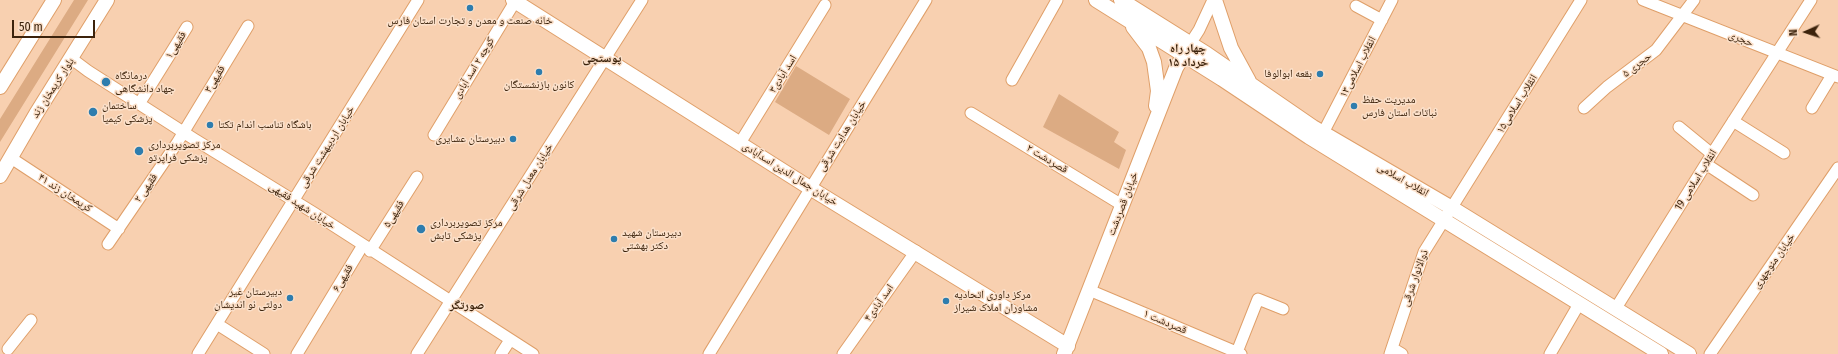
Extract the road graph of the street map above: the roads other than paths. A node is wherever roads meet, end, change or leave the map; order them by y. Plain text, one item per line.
1 (54, 0) edge
2 (108, 0) edge
3 (418, 0) edge
4 (515, 0) edge
5 (642, 0) edge
6 (926, 0) edge
7 (1057, 0) edge
8 (1096, 0) edge
9 (1121, 0) edge
10 (1214, 0) edge
11 (1392, 0) edge
12 (1582, 0) edge
13 (1644, 0) edge
14 (1694, 0) edge
15 (1811, 0) edge
16 (825, 5) dead end
17 (1356, 6) dead end
18 (1683, 16) junction
19 (1127, 19) junction
20 (1382, 20) junction
21 (248, 26) dead end
22 (187, 27) dead end
23 (1187, 50) junction
24 (1778, 53) junction
25 (605, 58) junction
26 (72, 59) junction
27 (1835, 76) edge
28 (1012, 80) dead end
29 (1250, 83) junction
30 (0, 87) edge
31 (139, 104) junction
32 (1584, 108) dead end
33 (1812, 108) dead end
34 (972, 113) dead end
35 (1733, 121) junction
36 (1679, 127) dead end
37 (1152, 131) junction
38 (183, 132) junction
39 (1323, 133) junction
40 (434, 135) dead end
41 (740, 143) junction
42 (1784, 152) dead end
43 (11, 158) junction
44 (1709, 159) junction
45 (1838, 168) edge
46 (0, 176) edge
47 (417, 177) dead end
48 (810, 188) junction
49 (1753, 195) dead end
50 (294, 201) junction
51 (1122, 205) junction
52 (1451, 208) junction
53 (1443, 220) junction
54 (118, 229) junction
55 (108, 244) dead end
56 (367, 248) junction
57 (916, 251) junction
58 (1089, 290) junction
59 (450, 302) junction
60 (1579, 304) junction
61 (1616, 308) junction
62 (1283, 309) dead end
63 (31, 320) dead end
64 (217, 324) junction
65 (510, 340) junction
66 (7, 349) edge
67 (1066, 350) edge
68 (1391, 351) edge
69 (1239, 353) edge
70 (198, 354) edge
71 (264, 354) edge
72 (297, 354) edge
73 (417, 354) edge
74 (501, 354) edge
75 (533, 354) edge
76 (709, 354) edge
77 (843, 354) edge
78 (1402, 354) edge
79 (1550, 354) edge
80 (1661, 354) edge
81 (1689, 354) edge
82 (1710, 354) edge

1 - 30 main road
2 - 26 main road, بلوار کریمخان زند
3 - 50 street, خیابان اردیبهشت شرقی
4 - 25 main road, خیابان جمال الدین اسدآبادی
4 - 40 street, کوچه ۲ اسد آبادی
5 - 25 street, خیابان معدل شرقی
6 - 48 street, خیابان هدایت شرقی
7 - 28 street
8 - 19 main road, انقلاب اسلامی
9 - 23 main road, انقلاب اسلامی
10 - 23 street
10 - 29 main road
11 - 20 street, انقلاب اسلامی۱۳
12 - 52 street, انقلاب اسلامی۱۵
13 - 18 street, حجری
14 - 18 street, حجری ۵
15 - 24 street, انقلاب اسلامی 19
16 - 41 street, اسد آبادی۳
17 - 20 street
18 - 24 street, حجری
18 - 32 street, حجری ۵
19 - 23 main road, انقلاب اسلامی
19 - 37 main road
20 - 39 street, انقلاب اسلامی۱۳
21 - 38 street, فقیهی۳
22 - 31 street, فقیهی۱
23 - 29 main road, انقلاب اسلامی
23 - 37 main road, خیابان قصردشت
23 - 53 main road, انقلاب اسلامی
24 - 27 street, حجری
24 - 35 street, انقلاب اسلامی 19
25 - 41 main road, خیابان جمال الدین اسدآبادی
25 - 59 street, خیابان معدل شرقی
26 - 31 street, خیابان شهید فقیهی
26 - 43 main road, بلوار کریمخان زند
27 - 33 street
29 - 39 main road, انقلاب اسلامی
31 - 38 street, خیابان شهید فقیهی
34 - 51 street, قصردشت ۲
35 - 42 street
35 - 44 street, انقلاب اسلامی 19
36 - 44 street
37 - 51 main road, خیابان قصردشت
38 - 50 street, خیابان شهید فقیهی
38 - 54 street, ۲ فقیهی
39 - 52 main road, انقلاب اسلامی
41 - 48 main road, خیابان جمال الدین اسدآبادی
43 - 46 main road, بلوار کریمخان زند
43 - 54 street, کریمخان زند ۴۱
44 - 49 street
44 - 61 street, انقلاب اسلامی 19
45 - 82 street, خیابان منوچهری
47 - 56 street, فقیهی۵
48 - 57 main road, خیابان جمال الدین اسدآبادی
48 - 76 street, خیابان هدایت شرقی
50 - 56 street, خیابان شهید فقیهی
50 - 64 street, خیابان اردیبهشت شرقی
51 - 58 main road, خیابان قصردشت
52 - 53 street, ذوالانوار شرقی
52 - 61 main road, انقلاب اسلامی
53 - 60 main road, انقلاب اسلامی
53 - 68 street, ذوالانوار شرقی
54 - 55 street, ۲ فقیهی
56 - 59 street, خیابان شهید فقیهی
56 - 72 street, فقیهی۶
57 - 67 main road, خیابان جمال الدین اسدآبادی
57 - 77 street, اسد آبادی۴
58 - 67 main road, خیابان قصردشت
58 - 69 street, قصردشت ۱
59 - 65 street, خیابان شهید فقیهی
59 - 73 street, خیابان معدل شرقی
60 - 79 street
60 - 80 main road, انقلاب اسلامی
61 - 81 main road, انقلاب اسلامی
62 - 69 street
63 - 66 street
64 - 70 street, خیابان اردیبهشت شرقی
64 - 71 street
65 - 74 street
65 - 75 street, خیابان شهید فقیهی
68 - 78 street

